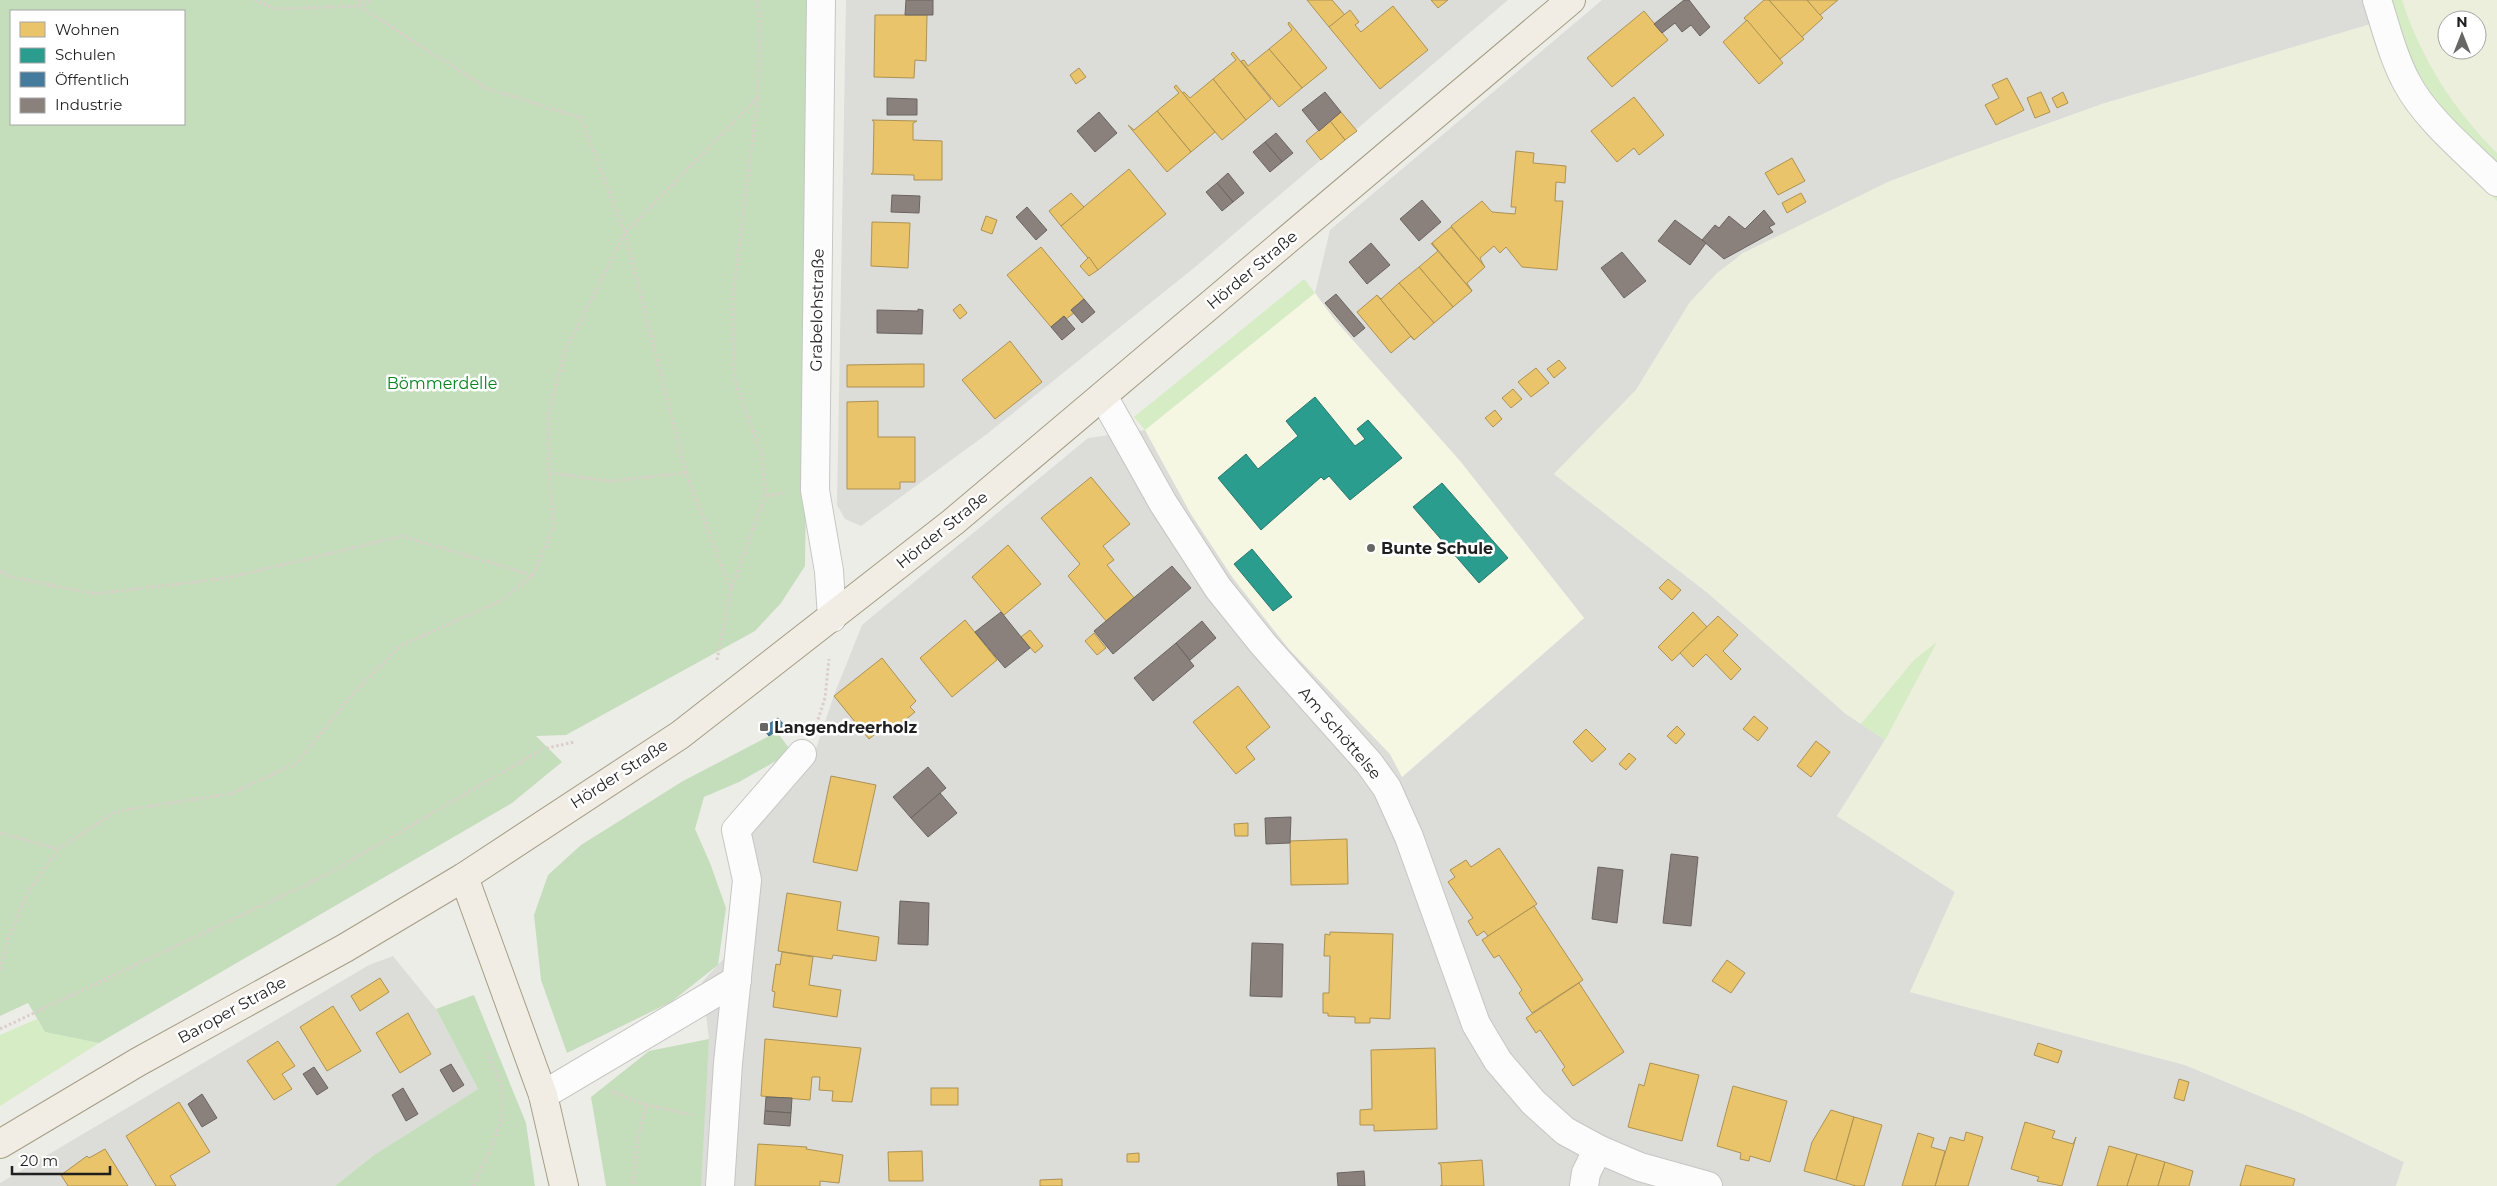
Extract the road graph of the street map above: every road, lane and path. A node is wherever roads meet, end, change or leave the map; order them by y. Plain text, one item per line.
1 (255, 0) edge
2 (359, 0) edge
3 (372, 0) edge
4 (757, 0) edge
5 (821, 0) edge
6 (1571, 0) edge
7 (2377, 0) edge
8 (359, 6) junction
9 (758, 97) junction
10 (2497, 182) edge
11 (625, 233) junction
12 (1103, 396) junction
13 (549, 473) junction
14 (686, 473) junction
15 (815, 490) junction
16 (765, 496) junction
17 (0, 571) edge
18 (533, 575) junction
19 (731, 590) junction
20 (832, 618) junction
21 (717, 660) dead end
22 (574, 742) dead end
23 (802, 754) joint
24 (0, 833) edge
25 (58, 849) junction
26 (464, 877) junction
27 (0, 969) edge
28 (737, 980) junction
29 (0, 1029) edge
30 (486, 1050) dead end
31 (577, 1076) junction
32 (543, 1096) junction
33 (646, 1105) junction
34 (724, 1122) junction
35 (0, 1144) edge
36 (1598, 1150) junction
37 (473, 1186) edge
38 (564, 1186) edge
39 (633, 1186) edge
40 (720, 1186) edge
41 (1584, 1186) edge
42 (1708, 1186) edge

1 - 8 path
2 - 8 path
3 - 8 path
4 - 9 path
5 - 15 street, Grabelohstraße
6 - 12 main road, Hörder Straße
7 - 10 street
8 - 11 path
9 - 11 path
9 - 16 path
11 - 13 path
11 - 14 path
12 - 20 main road, Hörder Straße
12 - 36 street, Am Schöttelse
13 - 14 path
13 - 18 path
14 - 19 path
15 - 16 path
15 - 20 street, Grabelohstraße
16 - 19 path
17 - 18 path
18 - 25 path
19 - 21 path
20 - 23 path
20 - 26 main road, Hörder Straße
22 - 29 path
23 - 28 street
24 - 25 path
25 - 27 path
26 - 32 main road
26 - 35 main road, Baroper Straße
28 - 31 street
28 - 34 street
30 - 37 path
31 - 32 street
31 - 33 path
32 - 38 main road
33 - 34 path
33 - 39 path
34 - 40 street
36 - 41 street
36 - 42 street, Am Schöttelse

